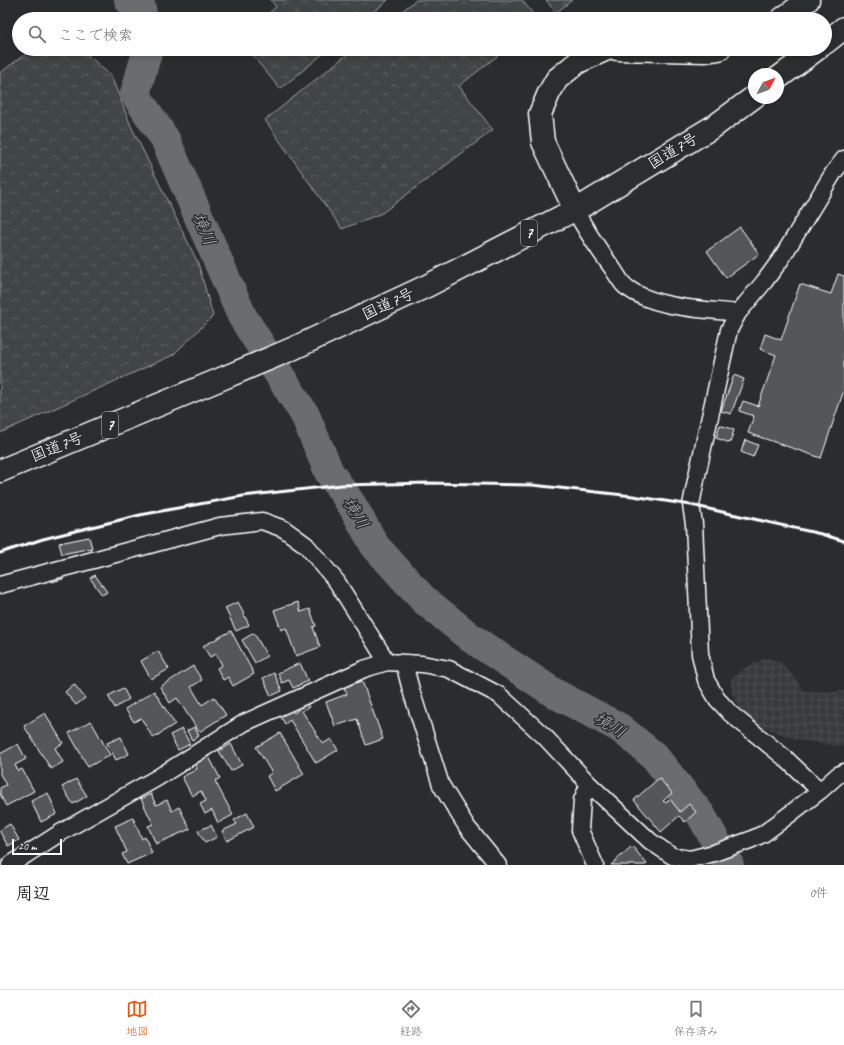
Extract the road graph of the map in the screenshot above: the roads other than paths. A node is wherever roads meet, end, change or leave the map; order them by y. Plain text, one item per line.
1 (808, 0) edge
2 (792, 12) edge
3 (844, 28) edge
4 (832, 37) edge
5 (591, 56) edge
6 (808, 56) edge
7 (784, 74) edge
8 (748, 101) edge
9 (844, 159) edge
10 (575, 210) junction
11 (738, 313) junction
12 (0, 471) edge
13 (0, 585) edge
14 (387, 662) junction
15 (404, 663) junction
16 (844, 772) edge
17 (589, 784) junction
18 (820, 791) junction
19 (691, 862) edge
20 (10, 865) edge
21 (498, 865) edge
22 (595, 865) edge

1 - 2 main road
3 - 4 main road
5 - 10 main road
6 - 7 main road
8 - 10 main road, 国道7号 / 7
9 - 11 street
10 - 11 street
10 - 12 main road, 国道7号 / 7
11 - 18 street
13 - 14 street
14 - 15 street
14 - 20 street
15 - 17 street
15 - 21 street
16 - 18 street
17 - 19 street
17 - 22 street
18 - 19 street

